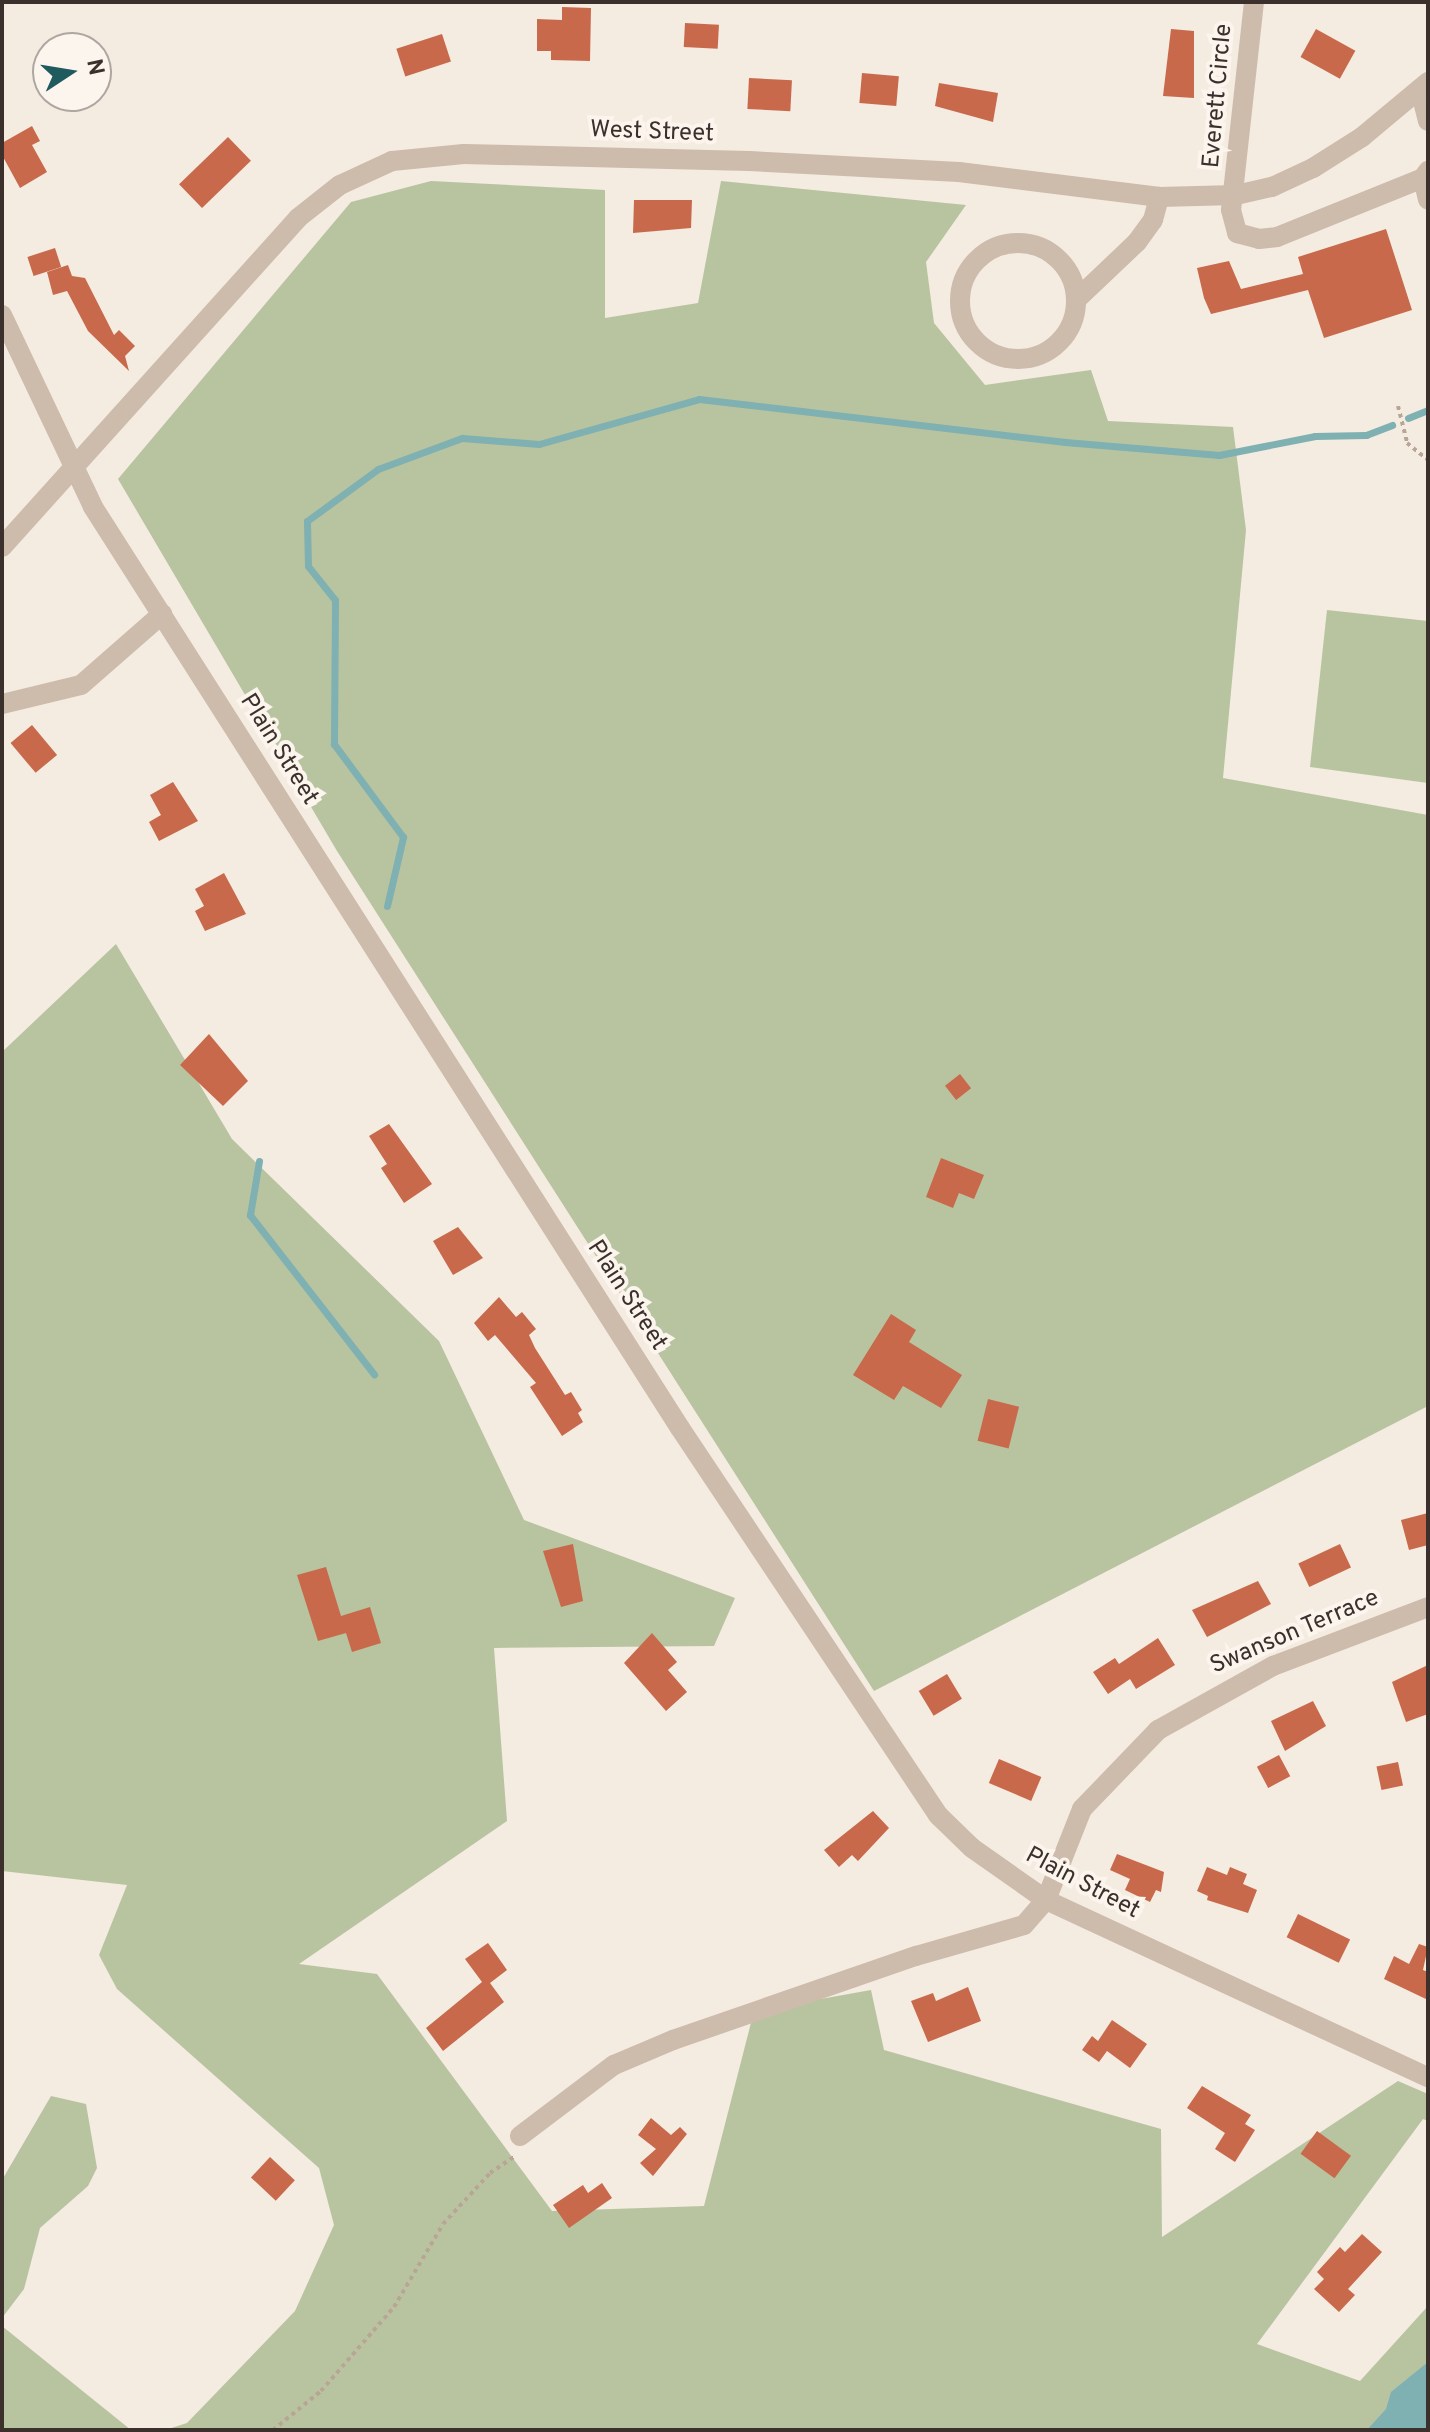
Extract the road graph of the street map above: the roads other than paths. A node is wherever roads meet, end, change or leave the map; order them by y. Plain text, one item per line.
1 (1254, 2) edge
2 (1424, 85) edge
3 (1428, 121) edge
4 (1425, 174) edge
5 (1236, 195) junction
6 (1159, 197) junction
7 (1428, 199) edge
8 (1077, 299) junction
9 (2, 315) edge
10 (72, 468) junction
11 (2, 547) edge
12 (162, 614) junction
13 (2, 704) edge
14 (1428, 1607) edge
15 (1046, 1900) junction
16 (1428, 2077) edge
17 (520, 2136) road end

1 - 5 street, Everett Circle
2 - 3 street
2 - 5 street, West Street
4 - 5 street, Everett Circle
4 - 7 street
5 - 6 street, West Street
6 - 8 street
6 - 10 street, West Street
8 - 8 street
9 - 10 street, Plain Street
10 - 11 street, West Street
10 - 12 street, Plain Street
12 - 13 street
12 - 15 street, Plain Street
14 - 15 street, Swanson Terrace
15 - 16 street, Plain Street
15 - 17 street

